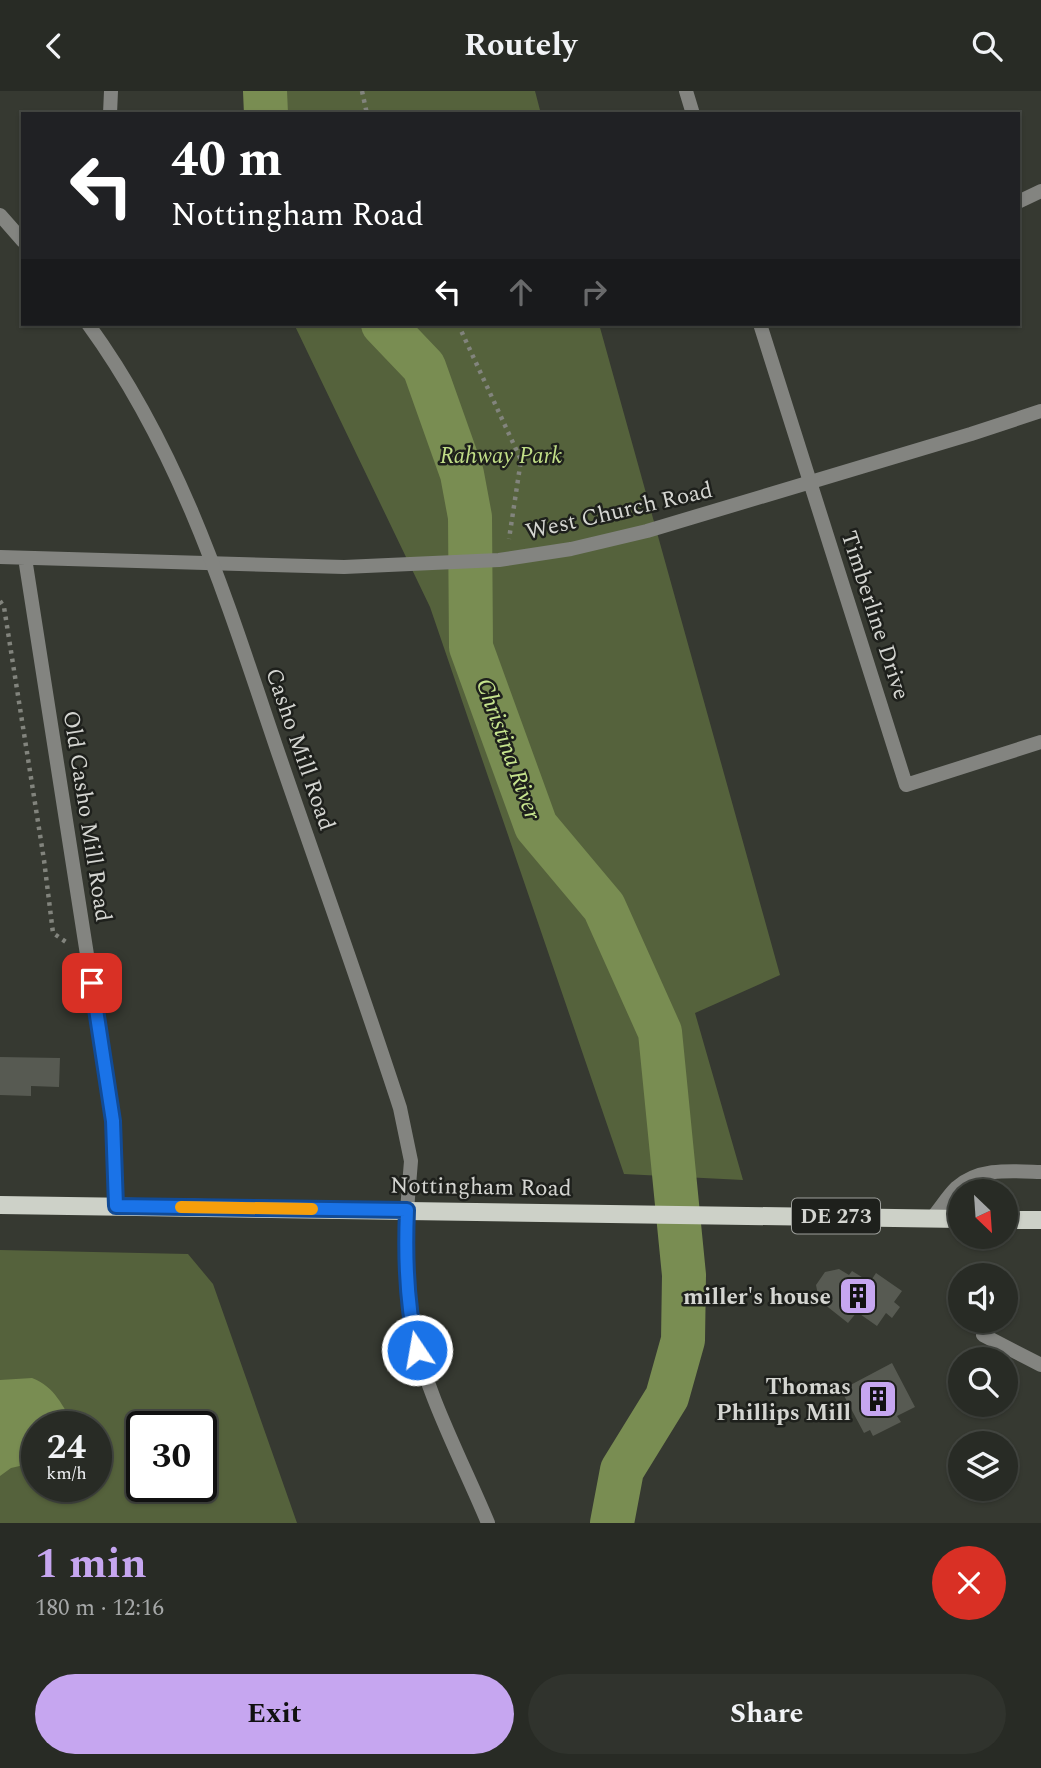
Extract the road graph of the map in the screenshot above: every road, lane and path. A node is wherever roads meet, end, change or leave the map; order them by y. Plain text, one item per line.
1 (111, 91) edge
2 (362, 91) edge
3 (686, 91) edge
4 (110, 112) edge
5 (367, 112) edge
6 (693, 112) edge
7 (1041, 191) edge
8 (1020, 201) edge
9 (0, 215) edge
10 (21, 239) edge
11 (89, 326) edge
12 (459, 326) edge
13 (761, 326) edge
14 (1041, 411) edge
15 (810, 483) junction
16 (509, 541) dead end
17 (0, 557) edge
18 (25, 558) junction
19 (214, 565) junction
20 (0, 601) edge
21 (1041, 742) edge
22 (68, 943) dead end
23 (1041, 1172) edge
24 (0, 1205) edge
25 (116, 1206) junction
26 (407, 1210) junction
27 (932, 1218) junction
28 (948, 1219) edge
29 (1018, 1220) edge
30 (1041, 1220) edge
31 (983, 1335) dead end
32 (1041, 1365) edge
33 (488, 1523) edge

1 - 4 street
2 - 5 path
3 - 6 street
7 - 8 street
9 - 10 street
11 - 19 street, Casho Mill Road
12 - 16 path
13 - 15 street, Timberline Drive
14 - 15 street, West Church Road
15 - 19 street, West Church Road
15 - 21 street, Timberline Drive
17 - 18 street, West Church Road
18 - 19 street, West Church Road
18 - 25 street, Old Casho Mill Road
19 - 26 street, Casho Mill Road
20 - 22 path
23 - 27 street
24 - 25 main road, Nottingham Road / DE 273
25 - 26 main road, Nottingham Road / DE 273
26 - 27 main road, Nottingham Road / DE 273
26 - 33 street, Casho Mill Road
27 - 28 main road, Nottingham Road / DE 273
29 - 30 main road
31 - 32 street

